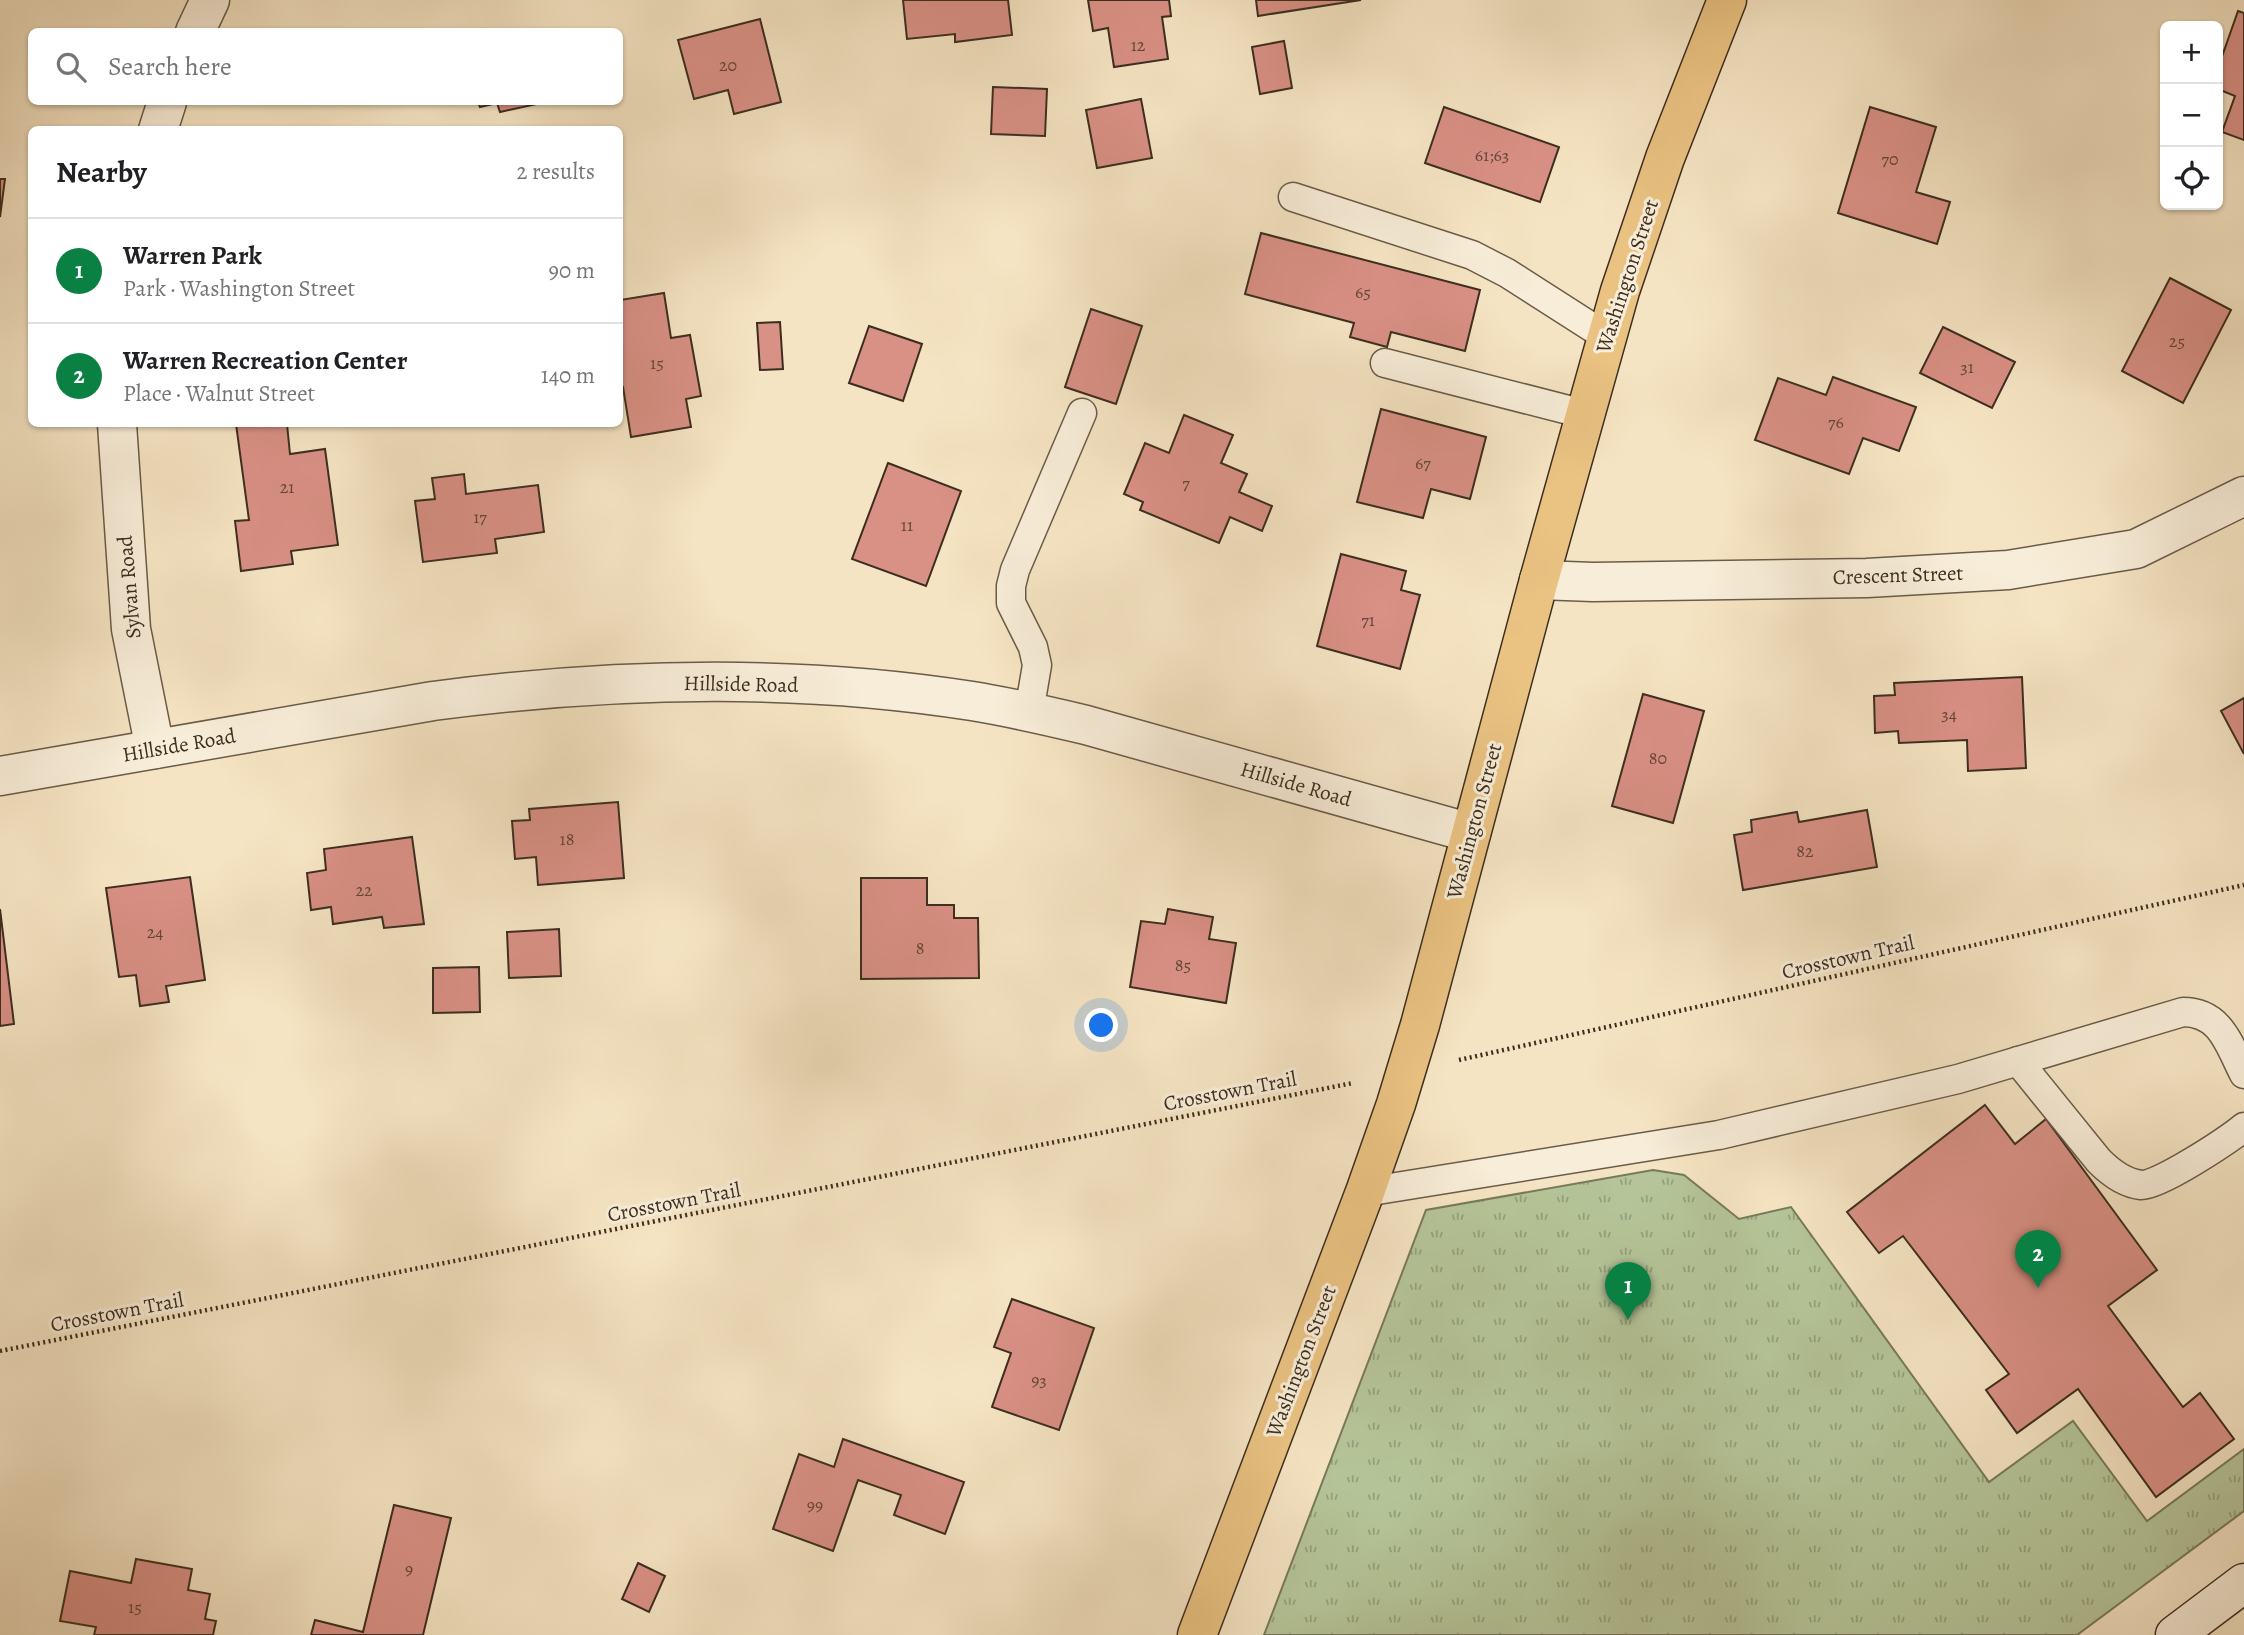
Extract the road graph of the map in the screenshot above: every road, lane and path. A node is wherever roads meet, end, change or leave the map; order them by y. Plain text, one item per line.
1 (210, 0) edge
2 (1727, 0) edge
3 (197, 28) edge
4 (166, 105) edge
5 (159, 126) edge
6 (1293, 197) dead end
7 (1607, 337) junction
8 (1385, 363) dead end
9 (1082, 413) dead end
10 (1584, 414) junction
11 (117, 427) edge
12 (2244, 496) edge
13 (1539, 580) junction
14 (1029, 712) junction
15 (155, 749) junction
16 (0, 776) edge
17 (1471, 833) junction
18 (2244, 885) edge
19 (1459, 1060) dead end
20 (2018, 1061) junction
21 (2244, 1074) edge
22 (1353, 1083) dead end
23 (2244, 1127) edge
24 (1365, 1192) junction
25 (0, 1351) edge
26 (2244, 1583) edge
27 (1197, 1635) edge
28 (2175, 1635) edge

1 - 3 street
2 - 7 main road, Washington Street
4 - 5 street
6 - 7 lane
7 - 10 main road, Washington Street
8 - 10 lane
9 - 14 lane
10 - 13 main road, Washington Street
11 - 15 street, Sylvan Road
12 - 13 street, Crescent Street
13 - 17 main road, Washington Street
14 - 15 street, Hillside Road
14 - 17 street, Hillside Road
15 - 16 street, Hillside Road
17 - 24 main road, Washington Street
18 - 19 path, Crosstown Trail
20 - 21 lane
20 - 23 lane
20 - 24 lane
22 - 25 path, Crosstown Trail
24 - 27 main road, Washington Street
26 - 28 street

